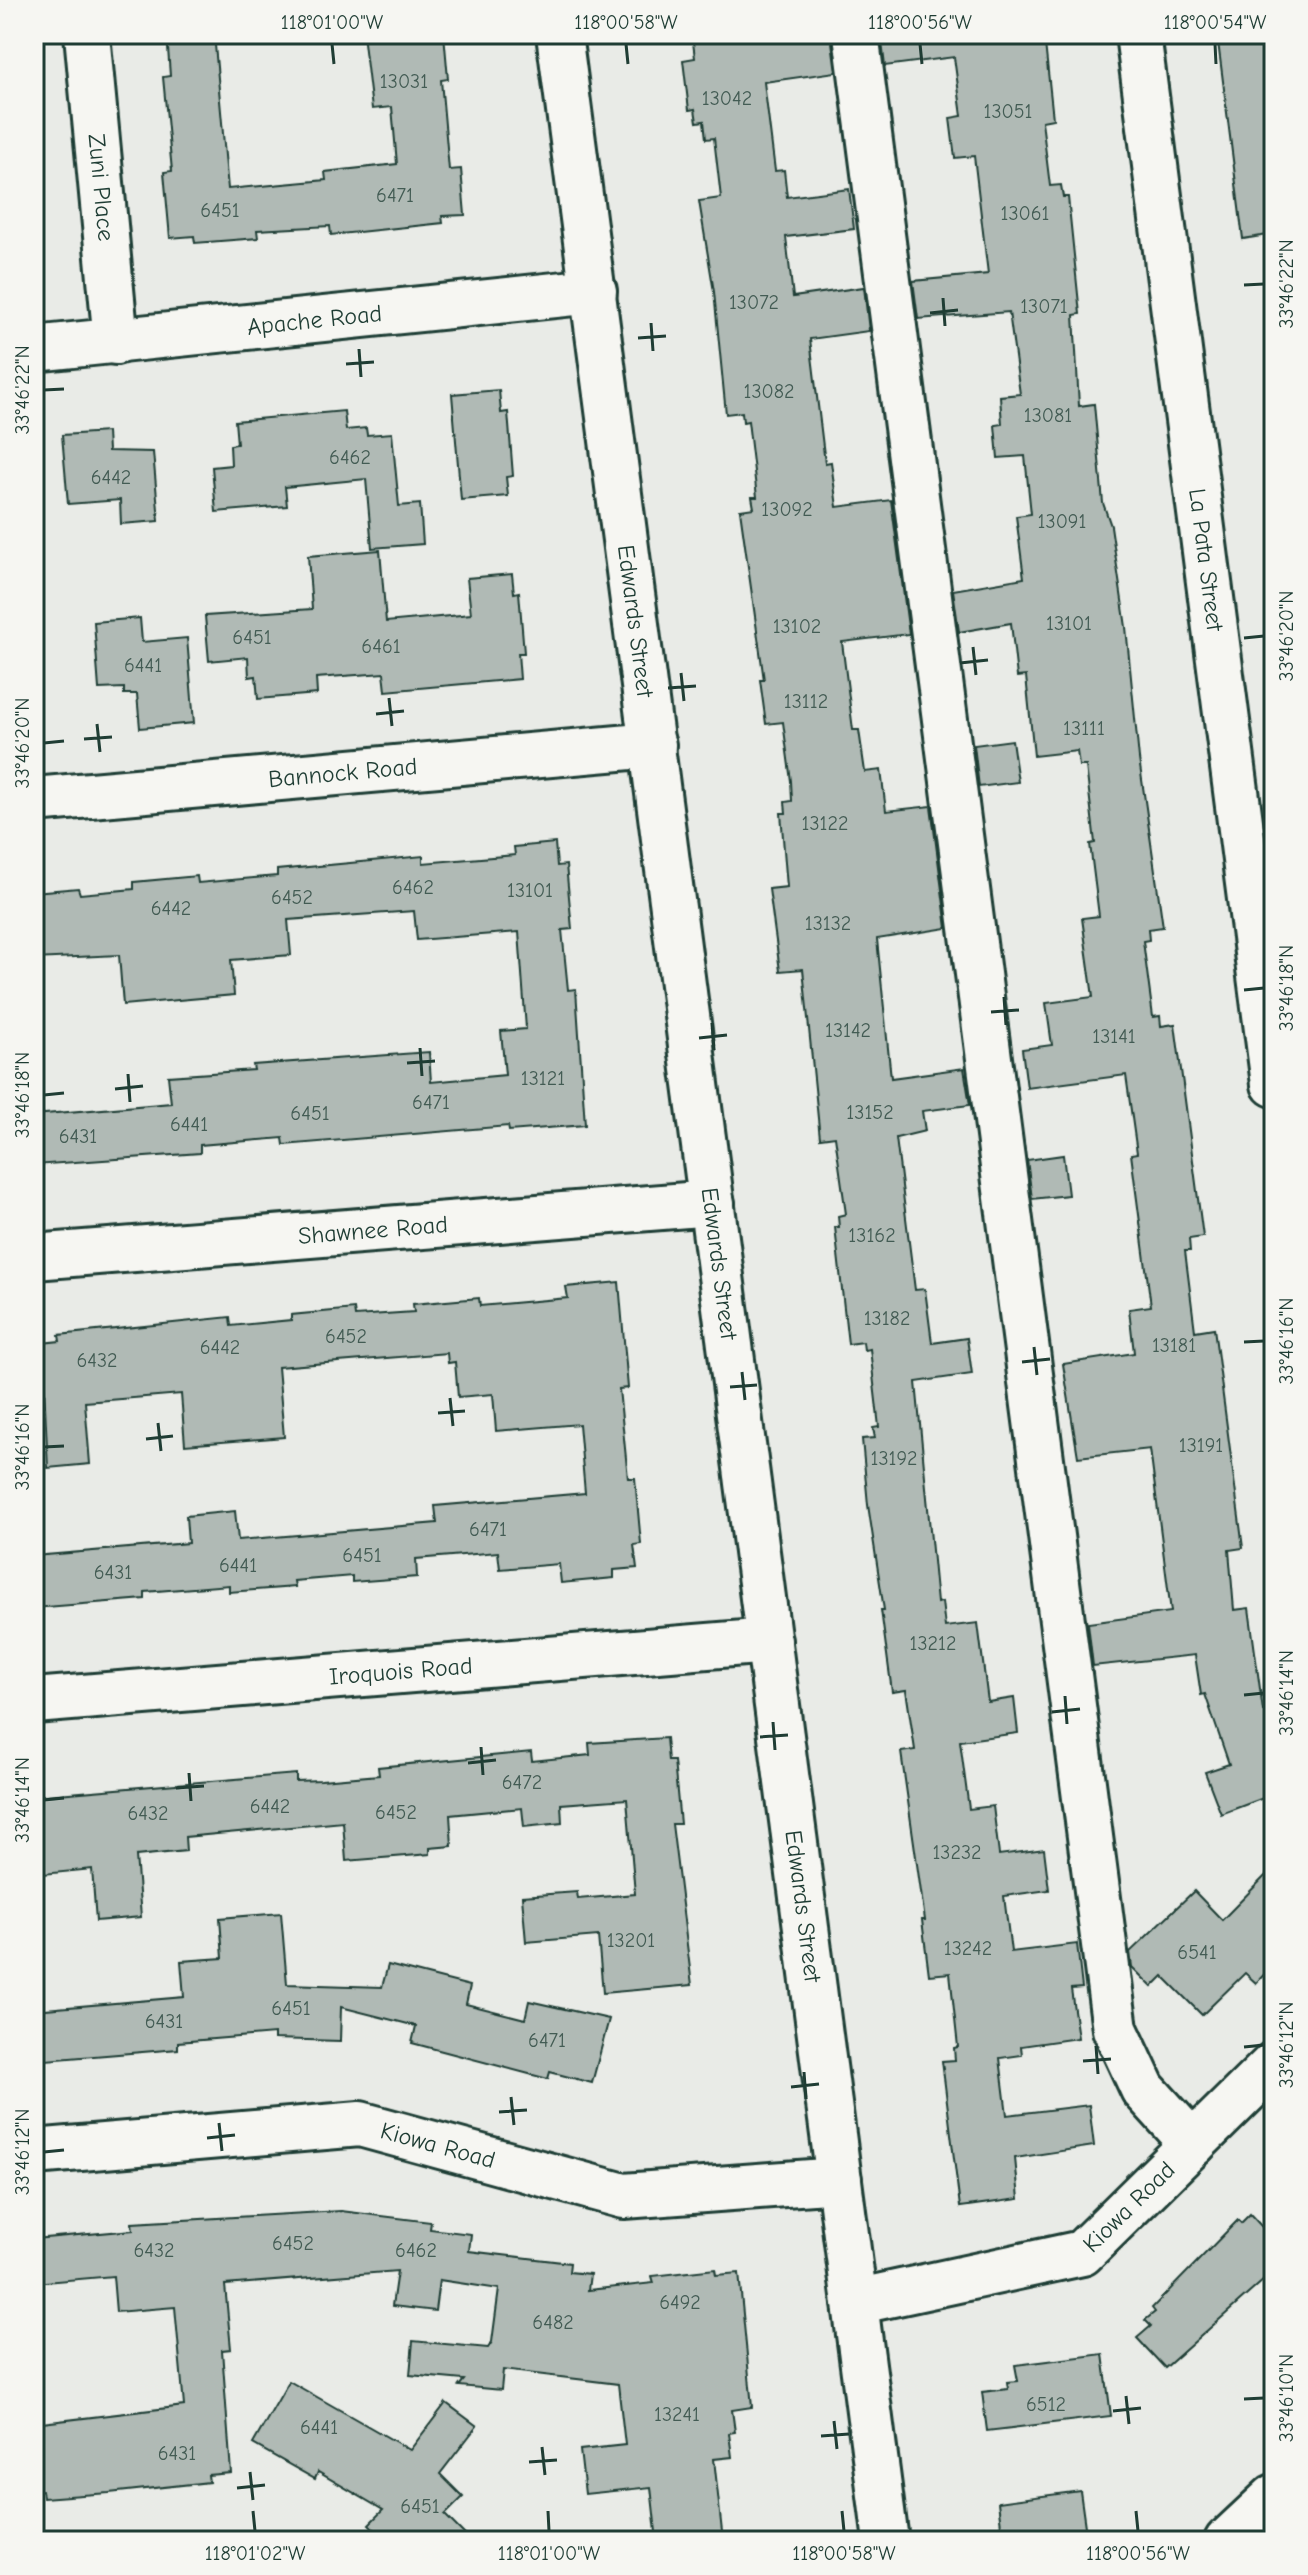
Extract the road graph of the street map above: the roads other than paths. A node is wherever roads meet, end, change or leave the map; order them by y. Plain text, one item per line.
1 (87, 34) edge
2 (559, 34) edge
3 (856, 34) edge
4 (1138, 34) edge
5 (594, 291) junction
6 (116, 342) junction
7 (34, 349) edge
8 (653, 745) junction
9 (34, 800) edge
10 (1274, 1084) edge
11 (712, 1203) junction
12 (34, 1257) edge
13 (769, 1641) junction
14 (34, 1701) edge
15 (1274, 2064) edge
16 (1193, 2144) junction
17 (34, 2152) edge
18 (839, 2180) junction
19 (855, 2302) junction
20 (1274, 2497) edge
21 (886, 2541) edge
22 (1227, 2541) edge

1 - 6 street, Zuni Place
2 - 5 street, Edwards Street
3 - 16 street
4 - 10 street, La Pata Street
5 - 6 street, Apache Road
5 - 8 street, Edwards Street
6 - 7 street, Apache Road
8 - 9 street, Bannock Road
8 - 11 street, Edwards Street
11 - 12 street, Shawnee Road
11 - 13 street, Edwards Street
13 - 14 street, Iroquois Road
13 - 18 street, Edwards Street
15 - 16 street, Kiowa Road
16 - 19 street, Kiowa Road
17 - 18 street, Kiowa Road
18 - 19 street, Edwards Street
19 - 21 street, Edwards Street
20 - 22 street

